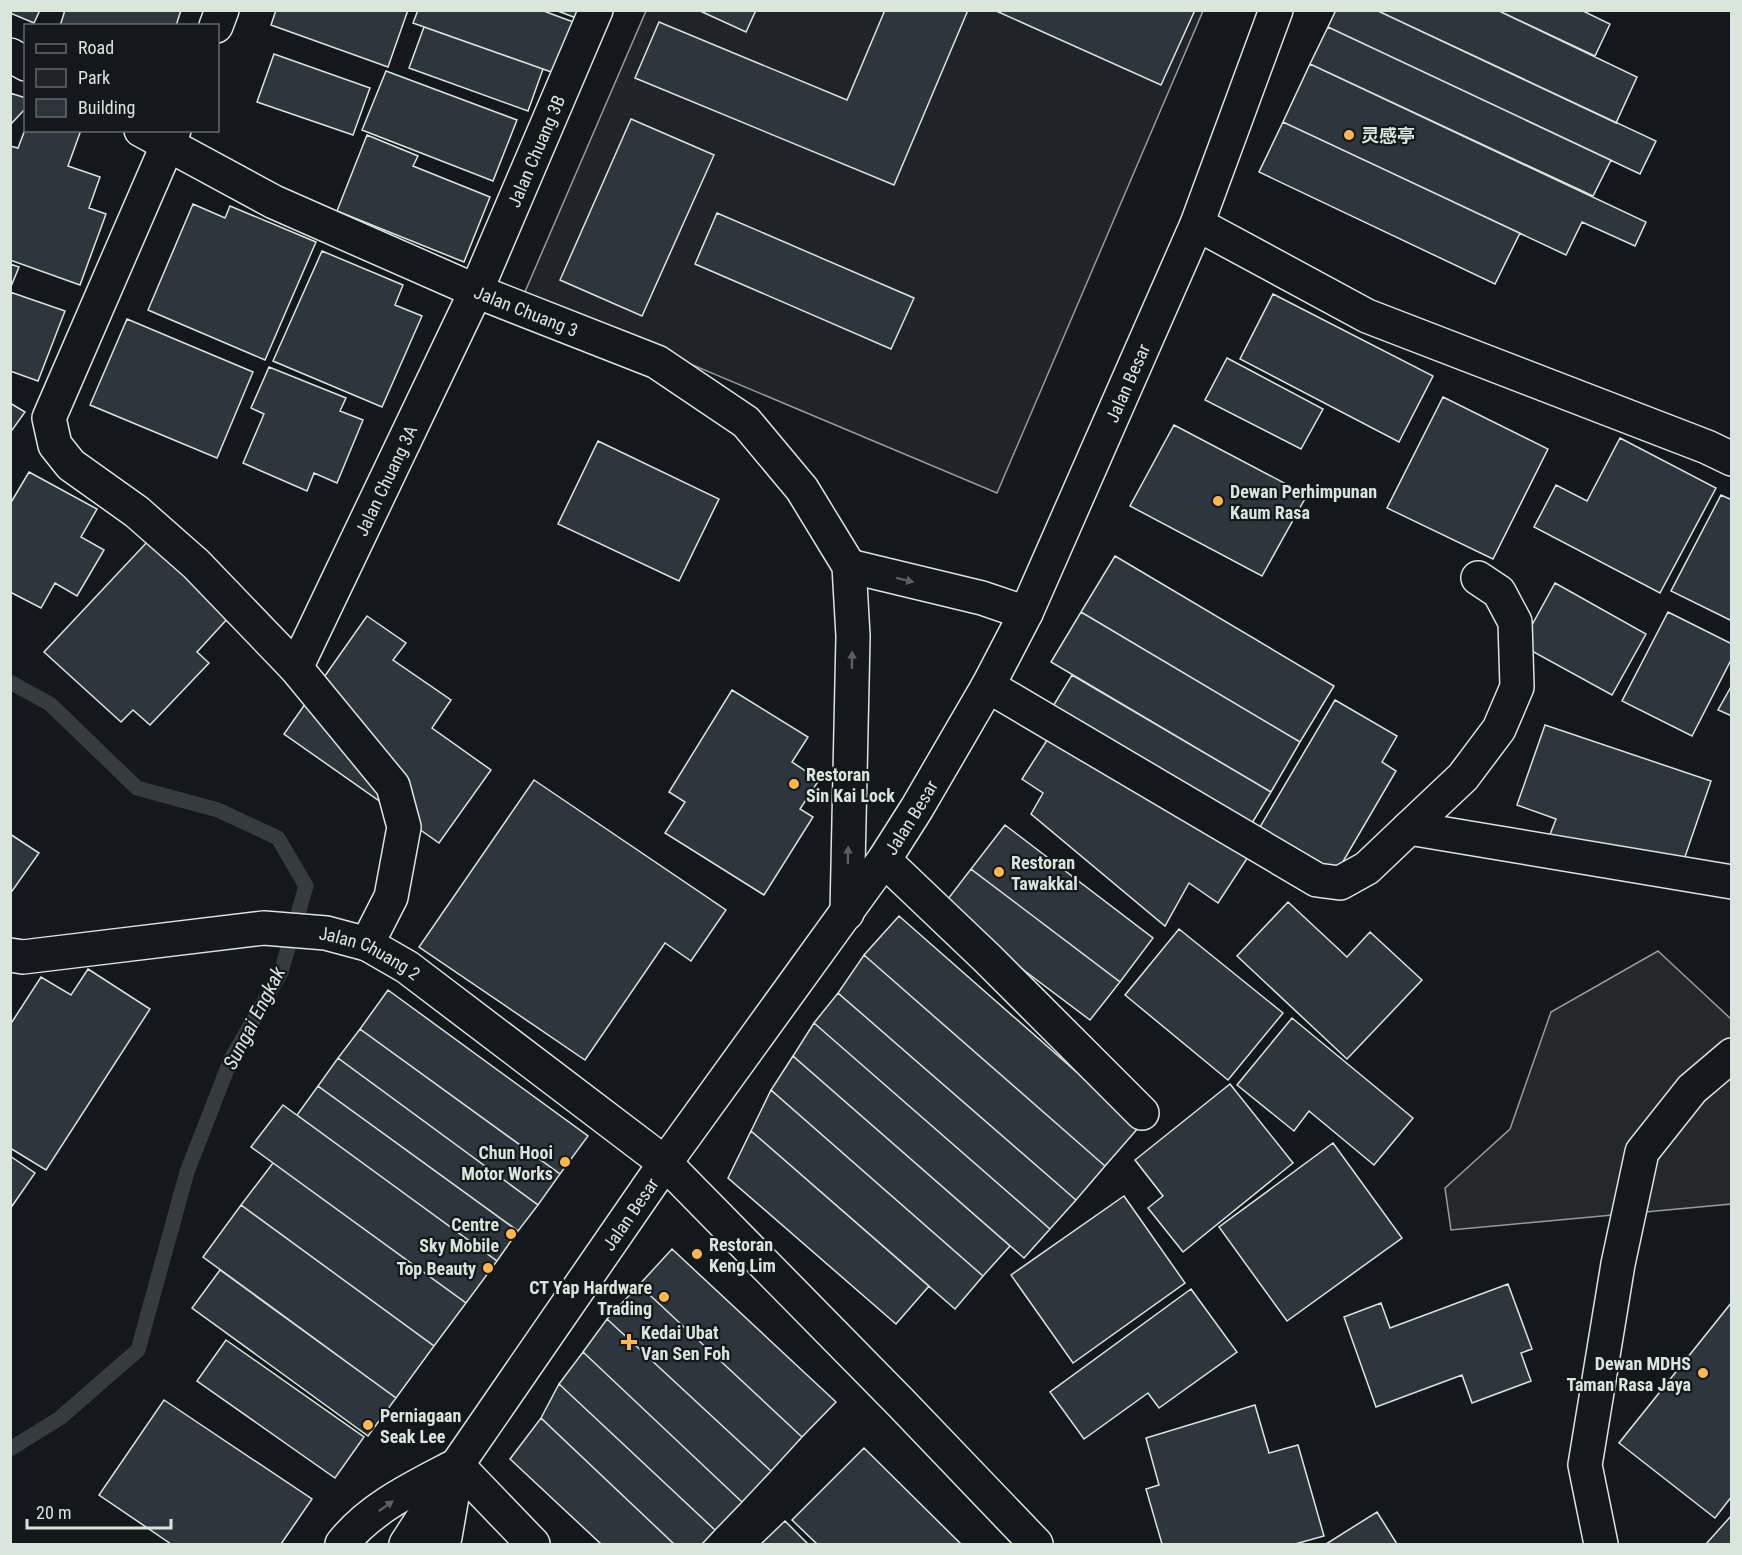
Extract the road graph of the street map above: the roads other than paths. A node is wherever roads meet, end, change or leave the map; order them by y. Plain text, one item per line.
1 (596, 10) edge
2 (1276, 10) edge
3 (10, 55) edge
4 (24, 63) edge
5 (161, 135) edge
6 (1197, 224) junction
7 (476, 291) junction
8 (1731, 459) edge
9 (849, 566) junction
10 (1478, 578) dead end
11 (1026, 613) junction
12 (296, 668) junction
13 (988, 686) junction
14 (1409, 828) junction
15 (884, 860) junction
16 (1731, 882) edge
17 (847, 913) junction
18 (367, 944) junction
19 (10, 955) edge
20 (1731, 1055) edge
21 (1142, 1113) dead end
22 (665, 1163) junction
23 (457, 1465) junction
24 (342, 1545) edge
25 (406, 1545) edge
26 (441, 1545) edge
27 (533, 1545) edge
28 (1036, 1545) edge
29 (1601, 1545) edge

1 - 7 street, Jalan Chuang 3B
2 - 6 street, Jalan Besar
3 - 4 street
5 - 7 street, Jalan Chuang 3
5 - 12 street
6 - 8 street
6 - 11 street, Jalan Besar
7 - 9 street, Jalan Chuang 3
7 - 12 street, Jalan Chuang 3A
9 -> 11 street
17 -> 9 street
10 - 14 street
11 - 13 street, Jalan Besar
12 - 18 street
13 - 14 street
13 - 15 street, Jalan Besar
14 - 16 street
15 - 17 street, Jalan Besar
15 - 21 street
17 - 22 street, Jalan Besar
18 - 19 street, Jalan Chuang 2
18 - 22 street, Jalan Chuang 2
20 - 29 street
22 - 23 street, Jalan Besar
22 - 28 street, Jalan Chuang 2
24 -> 23 street
23 - 25 street, Jalan Besar
23 - 26 street
23 - 27 street

